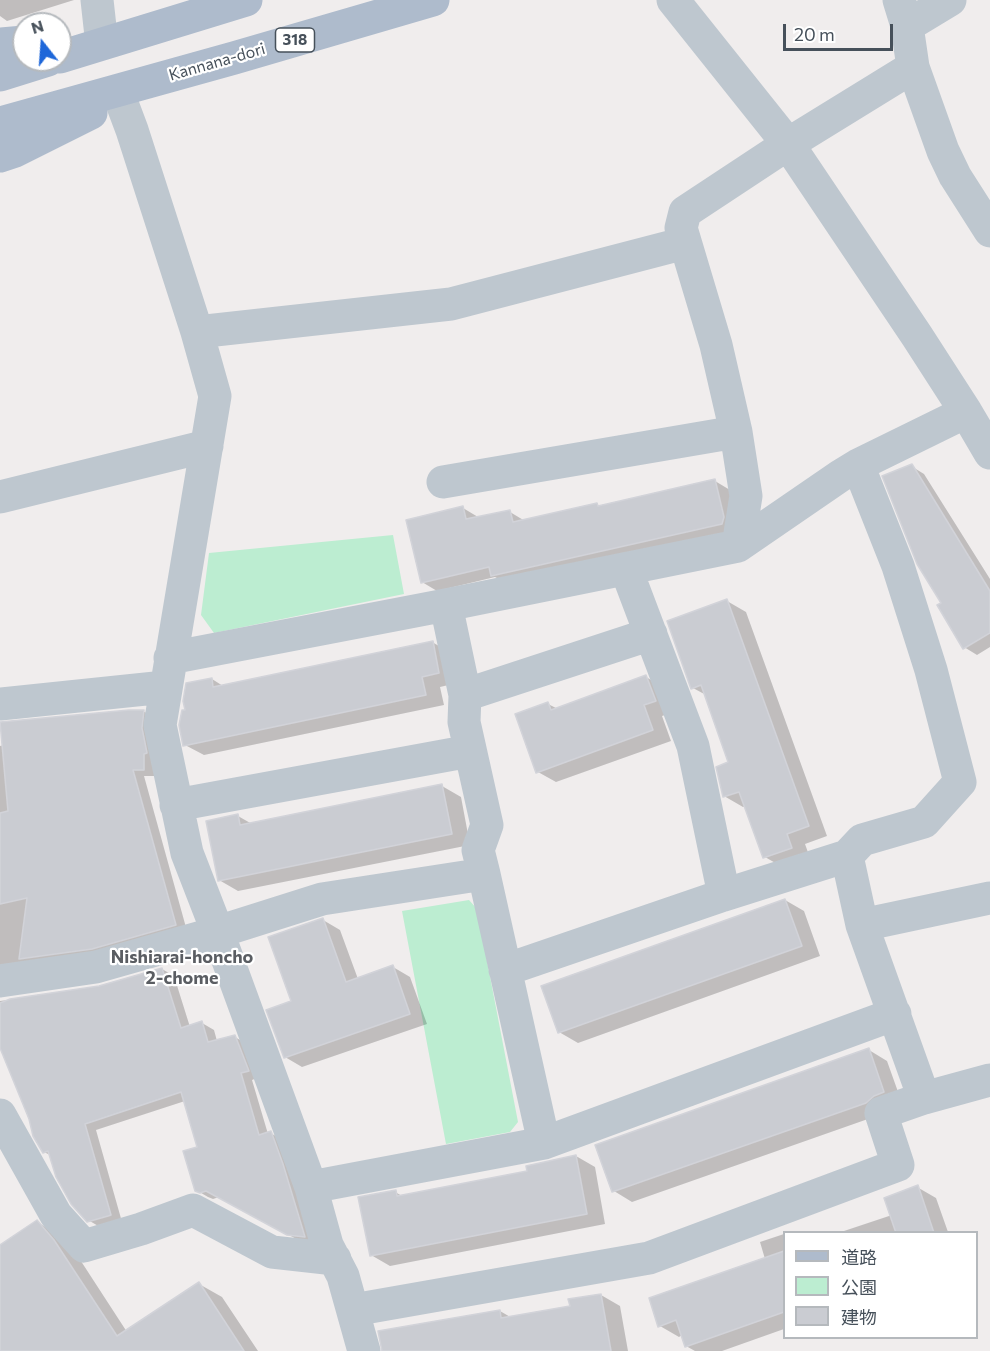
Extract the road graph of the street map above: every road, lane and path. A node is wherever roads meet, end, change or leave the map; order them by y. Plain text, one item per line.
1 (97, 0) edge
2 (246, 0) edge
3 (433, 0) edge
4 (673, 0) edge
5 (950, 0) edge
6 (903, 13) edge
7 (137, 33) junction
8 (101, 36) junction
9 (72, 38) edge
10 (72, 53) edge
11 (913, 68) junction
12 (157, 79) junction
13 (120, 99) junction
14 (0, 123) edge
15 (788, 144) junction
16 (0, 156) edge
17 (990, 231) edge
18 (684, 243) junction
19 (197, 332) junction
20 (966, 412) junction
21 (736, 432) junction
22 (207, 446) junction
23 (990, 453) edge
24 (858, 465) junction
25 (443, 482) dead end
26 (0, 496) edge
27 (738, 546) junction
28 (626, 569) junction
29 (446, 605) junction
30 (651, 634) junction
31 (168, 673) junction
32 (465, 695) junction
33 (0, 704) edge
34 (470, 751) junction
35 (176, 805) junction
36 (847, 856) junction
37 (484, 874) junction
38 (724, 895) junction
39 (990, 898) edge
40 (862, 925) junction
41 (218, 933) junction
42 (505, 970) junction
43 (0, 981) edge
44 (895, 1014) junction
45 (990, 1080) edge
46 (924, 1098) junction
47 (0, 1115) edge
48 (544, 1143) junction
49 (311, 1187) junction
50 (335, 1259) junction
51 (353, 1310) junction
52 (364, 1351) edge

1 - 8 street
2 - 7 main road
3 - 12 main road, Kannana-dori / 318
4 - 15 street
5 - 6 street
6 - 11 street
7 - 8 main road
7 - 10 main road
8 - 9 main road
11 - 15 street
11 - 17 street
12 - 13 main road, 318
12 - 14 main road, Kannana-dori / 318
13 - 16 main road, 318
13 - 19 street
15 - 18 street
15 - 20 street
18 - 19 street
18 - 21 street
19 - 22 street
20 - 23 street
20 - 24 street
21 - 25 street
21 - 27 street
22 - 26 street
22 - 31 street
24 - 27 street
24 - 36 street
27 - 28 street
28 - 29 street
28 - 30 street
29 - 31 street
29 - 32 street
30 - 32 street
30 - 38 street
31 - 33 street
31 - 35 street
32 - 34 street
34 - 35 street
34 - 37 street
35 - 41 street
36 - 38 street
36 - 40 street
37 - 41 street
37 - 42 street
38 - 42 street
39 - 40 street
40 - 44 street
41 - 43 street
41 - 49 street
42 - 48 street
44 - 46 street
44 - 48 street
45 - 46 street
46 - 51 street
47 - 50 street
48 - 49 street
49 - 50 street
50 - 51 street
51 - 52 street

